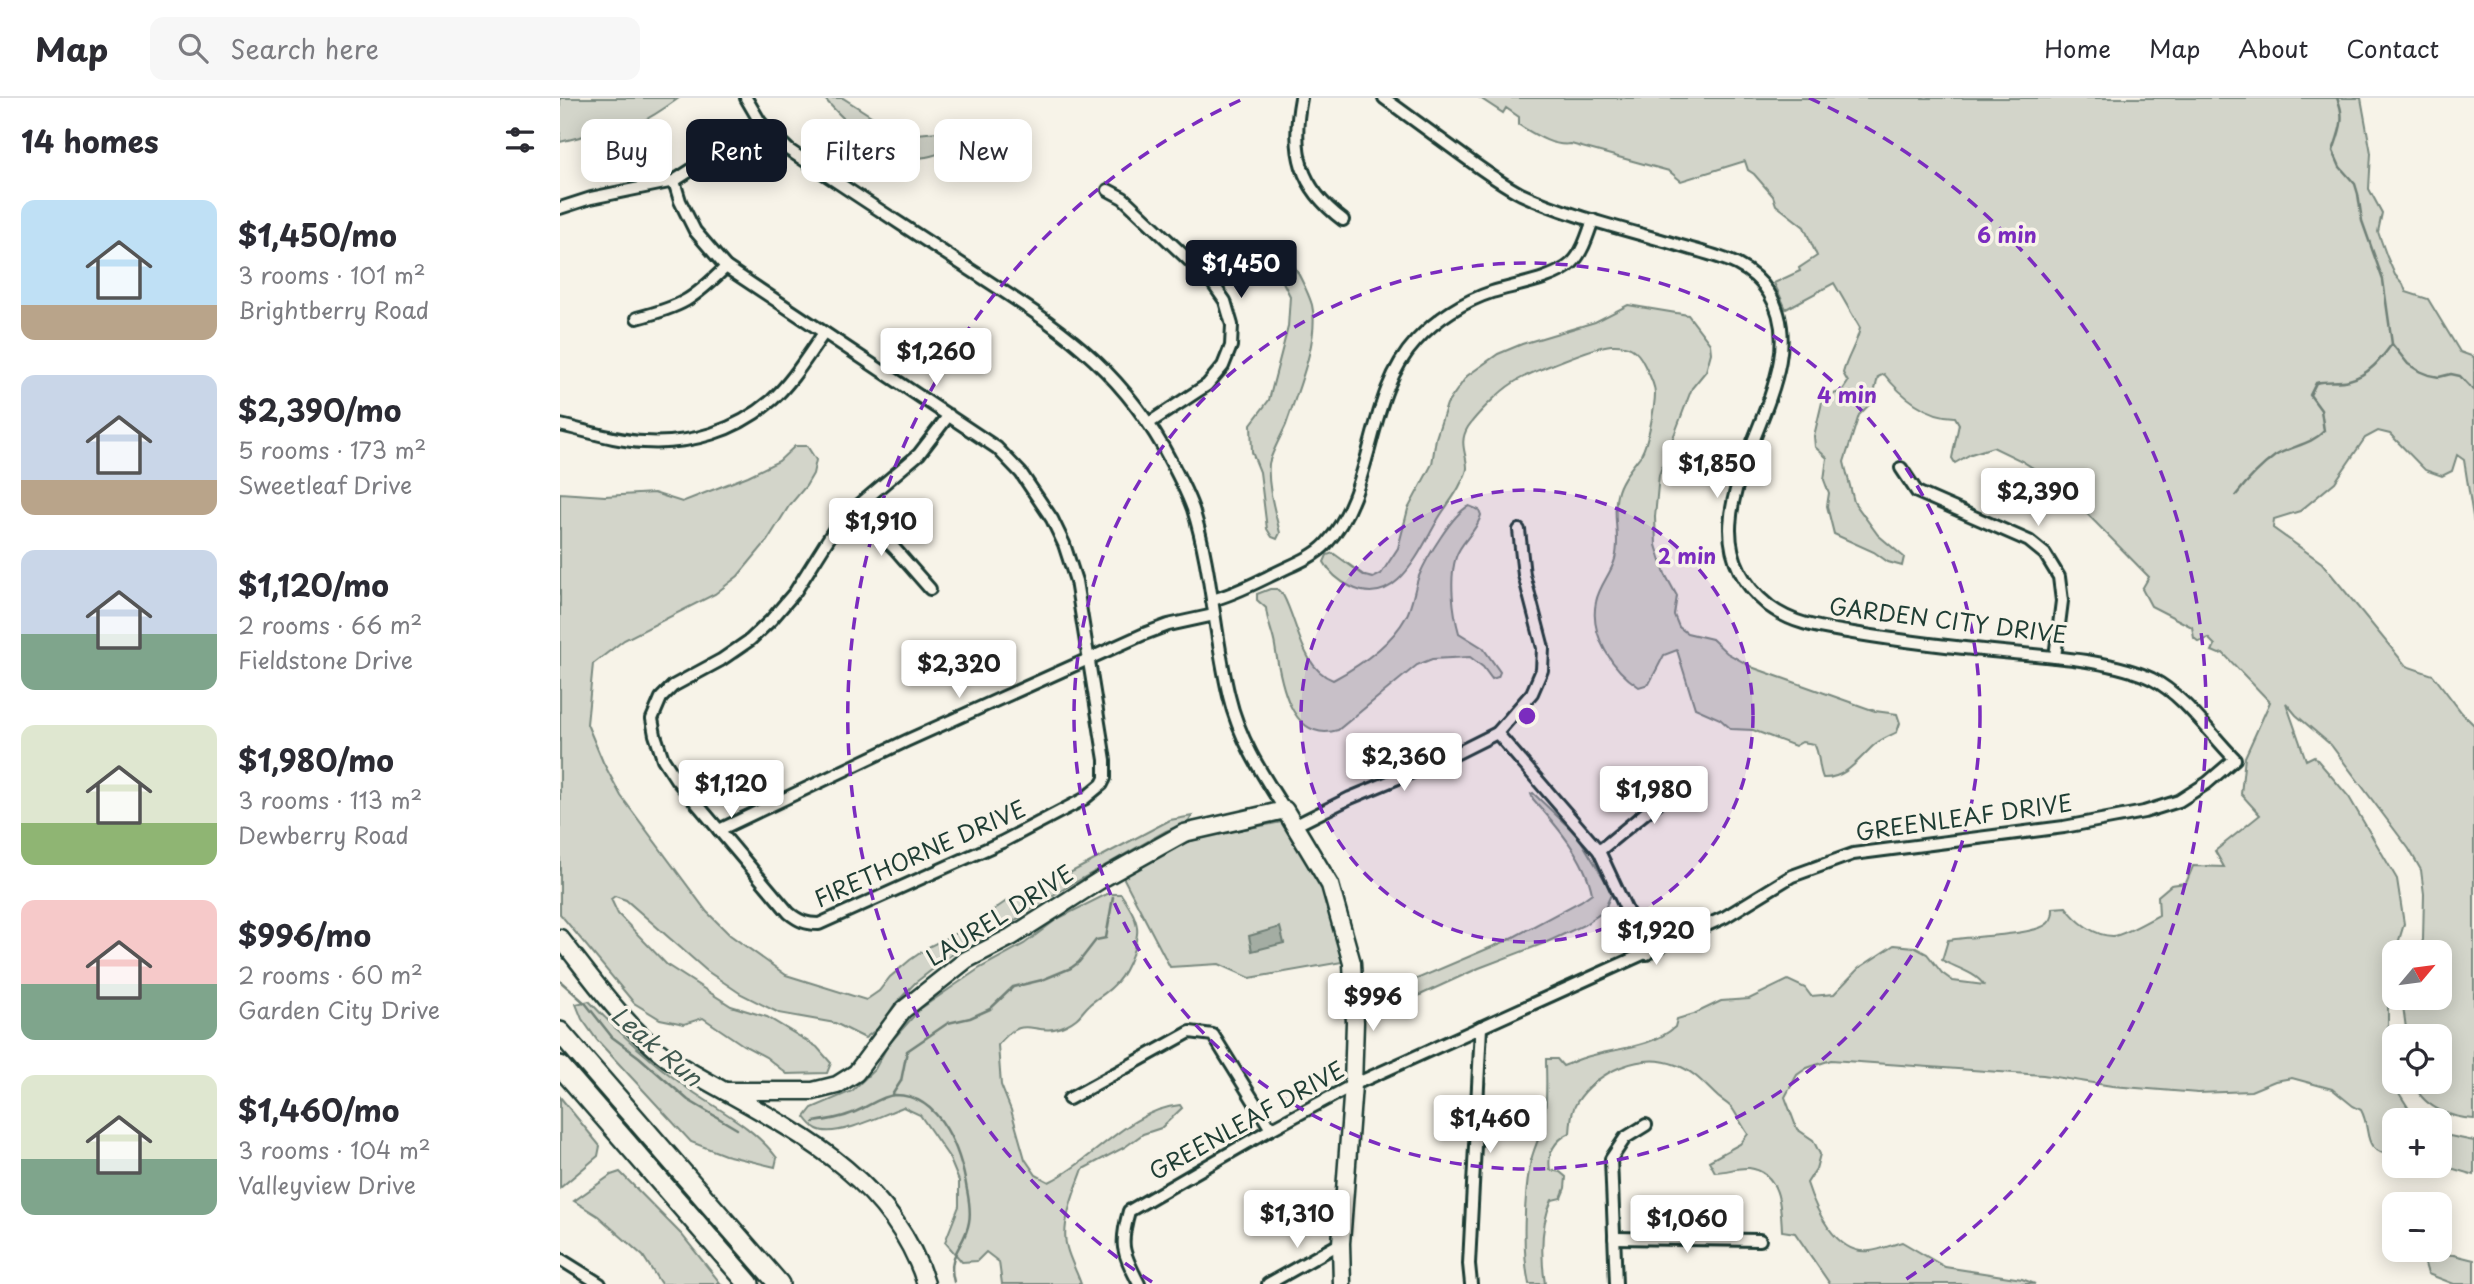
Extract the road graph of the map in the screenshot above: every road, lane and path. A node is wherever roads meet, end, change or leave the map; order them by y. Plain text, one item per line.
1 (746, 98) edge
2 (1301, 98) edge
3 (1384, 98) edge
4 (758, 119) edge
5 (787, 148) edge
6 (686, 173) edge
7 (674, 181) junction
8 (1108, 190) dead end
9 (560, 208) edge
10 (1343, 220) dead end
11 (1593, 220) junction
12 (726, 267) junction
13 (637, 318) dead end
14 (824, 332) junction
15 (949, 415) junction
16 (1149, 424) junction
17 (560, 425) edge
18 (1901, 468) dead end
19 (854, 508) junction
20 (1519, 530) dead end
21 (930, 589) dead end
22 (1212, 600) junction
23 (1214, 615) junction
24 (2055, 657) junction
25 (1088, 659) junction
26 (1497, 733) junction
27 (2235, 759) joint
28 (1689, 777) dead end
29 (1285, 810) junction
30 (1296, 825) junction
31 (719, 830) junction
32 (1599, 850) junction
33 (560, 938) edge
34 (1647, 954) junction
35 (1481, 1027) junction
36 (560, 1032) edge
37 (560, 1066) edge
38 (1353, 1085) junction
39 (725, 1091) junction
40 (785, 1091) junction
41 (1069, 1099) dead end
42 (775, 1121) junction
43 (1646, 1125) dead end
44 (1271, 1129) junction
45 (1614, 1238) junction
46 (1760, 1240) dead end
47 (1341, 1243) junction
48 (560, 1259) edge
49 (600, 1284) edge
50 (749, 1284) edge
51 (779, 1284) edge
52 (926, 1284) edge
53 (1139, 1284) edge
54 (1268, 1284) edge
55 (1342, 1284) edge
56 (1471, 1284) edge
57 (1616, 1284) edge

1 - 4 street
2 - 10 street
3 - 11 street, GARDEN CITY DRIVE
5 - 16 street
6 - 7 street
7 - 9 street
7 - 12 street
8 - 16 street
11 - 22 street
11 - 24 street, GARDEN CITY DRIVE
12 - 13 street
12 - 14 street
14 - 15 street
14 - 17 street
15 - 19 street, FIRETHORNE DRIVE
15 - 25 street
16 - 22 street
18 - 24 street
19 - 21 street
19 - 31 street, FIRETHORNE DRIVE
20 - 26 street
22 - 23 street
23 - 25 street
23 - 29 street
24 - 27 street, GARDEN CITY DRIVE
25 - 31 street
25 - 31 street, FIRETHORNE DRIVE
26 - 30 street
26 - 32 street
27 - 34 street, GREENLEAF DRIVE
28 - 32 street
29 - 30 street
29 - 40 street, LAUREL DRIVE
30 - 38 street
32 - 34 street
33 - 39 street
34 - 35 street, GREENLEAF DRIVE
35 - 38 street, GREENLEAF DRIVE
35 - 56 street
36 - 51 highway
37 - 50 highway
38 - 44 street, GREENLEAF DRIVE
38 - 47 street
39 - 40 street, LAUREL DRIVE
39 - 42 street
40 - 42 street
41 - 44 street
42 - 52 street
43 - 45 street
44 - 53 street, GREENLEAF DRIVE
45 - 46 street
45 - 57 street
47 - 54 street
47 - 55 street
48 - 49 street

